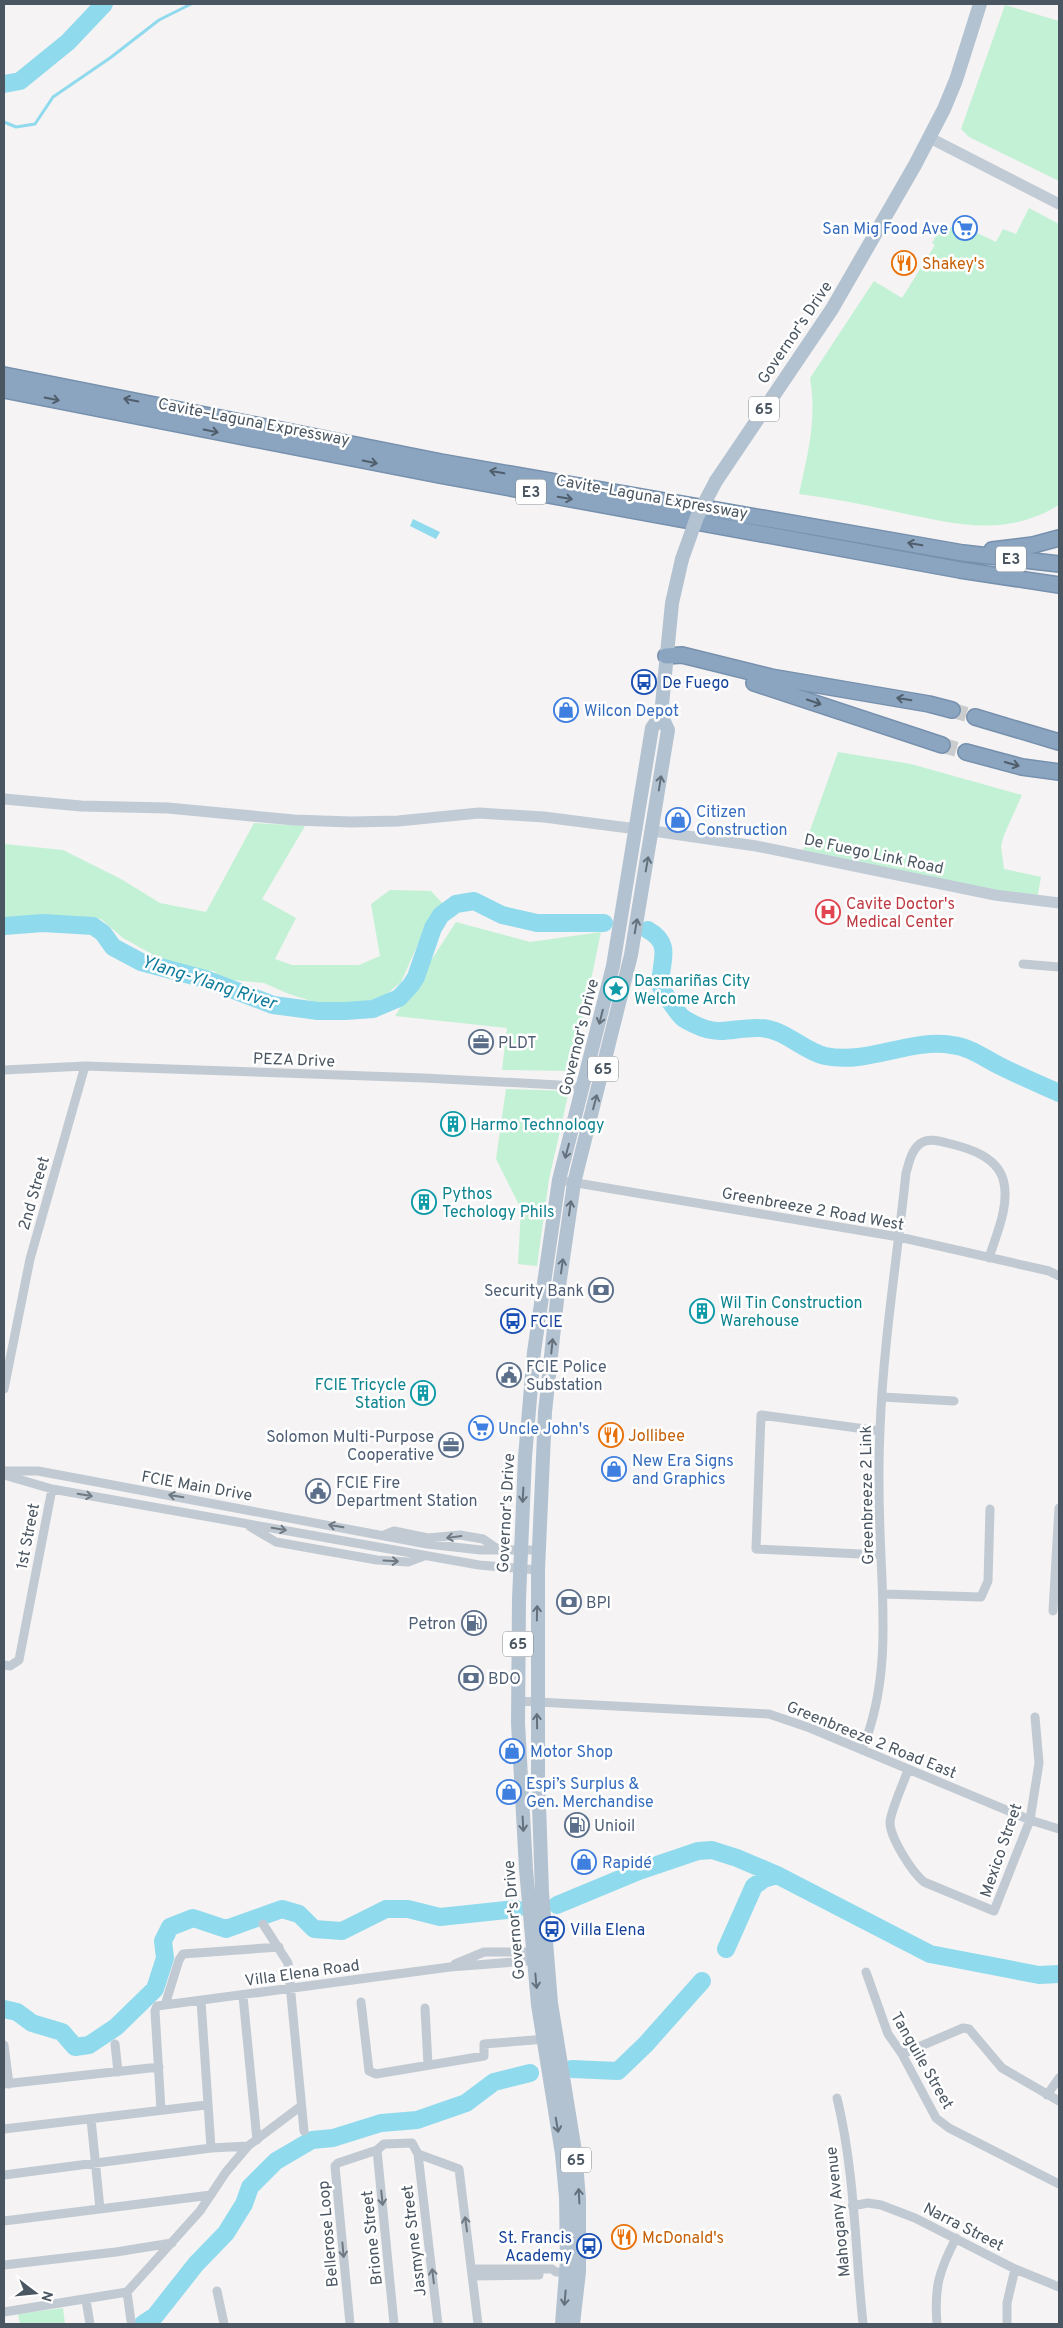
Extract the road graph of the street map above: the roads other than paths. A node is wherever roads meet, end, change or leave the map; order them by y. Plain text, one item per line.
1 (980, 4) edge
2 (930, 138) junction
3 (1059, 204) edge
4 (4, 375) edge
5 (4, 390) edge
6 (1059, 538) edge
7 (963, 553) junction
8 (1059, 564) edge
9 (1059, 585) edge
10 (666, 656) junction
11 (952, 710) tunnel mouth
12 (661, 715) junction
13 (976, 717) tunnel mouth
14 (1059, 742) edge
15 (942, 745) tunnel mouth
16 (966, 752) tunnel mouth
17 (1059, 772) edge
18 (4, 799) edge
19 (637, 830) junction
20 (653, 832) junction
21 (1059, 903) edge
22 (1023, 964) dead end
23 (1059, 967) edge
24 (85, 1066) junction
25 (4, 1070) edge
26 (584, 1088) junction
27 (559, 1180) junction
28 (574, 1183) junction
29 (899, 1237) junction
30 (989, 1258) junction
31 (1059, 1276) edge
32 (4, 1389) edge
33 (882, 1397) junction
34 (954, 1401) dead end
35 (880, 1431) junction
36 (4, 1470) edge
37 (4, 1475) edge
38 (52, 1489) junction
39 (1059, 1508) edge
40 (990, 1509) dead end
41 (244, 1523) junction
42 (521, 1545) junction
43 (538, 1545) junction
44 (881, 1555) junction
45 (425, 1556) junction
46 (520, 1570) junction
47 (538, 1570) junction
48 (883, 1594) junction
49 (1053, 1611) dead end
50 (4, 1665) edge
51 (518, 1701) junction
52 (536, 1701) junction
53 (1035, 1717) dead end
54 (862, 1750) junction
55 (908, 1770) junction
56 (1030, 1820) junction
57 (1059, 1829) edge
58 (263, 1924) dead end
59 (279, 1947) junction
60 (540, 1955) junction
61 (866, 1972) dead end
62 (291, 1988) junction
63 (243, 1996) junction
64 (201, 2001) junction
65 (362, 2002) dead end
66 (161, 2006) junction
67 (425, 2008) dead end
68 (549, 2039) junction
69 (114, 2044) dead end
70 (4, 2045) edge
71 (902, 2054) junction
72 (428, 2065) junction
73 (159, 2067) junction
74 (118, 2072) junction
75 (1059, 2078) edge
76 (6, 2084) edge
77 (1047, 2095) junction
78 (837, 2098) dead end
79 (1059, 2101) edge
80 (206, 2105) junction
81 (301, 2106) junction
82 (161, 2110) junction
83 (90, 2119) junction
84 (4, 2129) edge
85 (304, 2132) dead end
86 (257, 2140) junction
87 (248, 2146) junction
88 (211, 2148) junction
89 (377, 2150) junction
90 (418, 2154) junction
91 (95, 2164) junction
92 (4, 2175) edge
93 (1059, 2184) edge
94 (211, 2195) junction
95 (852, 2206) junction
96 (100, 2209) junction
97 (4, 2221) edge
98 (956, 2238) junction
99 (172, 2243) junction
100 (4, 2265) edge
101 (1015, 2269) junction
102 (473, 2272) junction
103 (567, 2272) junction
104 (1059, 2287) edge
105 (127, 2292) junction
106 (217, 2292) dead end
107 (86, 2300) junction
108 (4, 2312) edge
109 (131, 2321) dead end
110 (90, 2324) edge
111 (224, 2324) edge
112 (350, 2324) edge
113 (394, 2324) edge
114 (438, 2324) edge
115 (478, 2324) edge
116 (562, 2324) edge
117 (573, 2324) edge
118 (863, 2324) edge
119 (937, 2324) edge
120 (1007, 2324) edge

1 - 2 main road, Governor's Drive / 65
2 - 3 street
2 - 10 main road, Governor's Drive / 65, bridge
7 -> 4 highway, Cavite–Laguna Expressway / E3
5 -> 9 highway, Cavite–Laguna Expressway / E3
6 - 7 highway
7 - 8 highway, Cavite–Laguna Expressway / E3
11 -> 10 highway
10 - 12 main road, Governor's Drive / 65
10 -> 15 highway
12 - 19 main road, Governor's Drive / 65
20 -> 12 main road, Governor's Drive / 65
13 - 14 highway
16 -> 17 highway
18 - 19 street
19 -> 26 main road, Governor's Drive / 65
20 - 21 street, De Fuego Link Road
28 -> 20 main road, Governor's Drive / 65
22 - 23 street
24 - 25 street, PEZA Drive
24 - 26 street, PEZA Drive
24 - 32 street, 2nd Street
26 -> 27 main road, Governor's Drive / 65
27 - 28 street, Greenbreeze 2 Road West
27 -> 42 main road, Governor's Drive / 65
28 - 29 street, Greenbreeze 2 Road West
43 -> 28 main road, Governor's Drive / 65
29 - 30 street, Greenbreeze 2 Road West
29 - 30 street
29 - 33 street, Greenbreeze 2 Link
30 - 31 street, Greenbreeze 2 Road West
33 - 34 street
33 - 35 street, Greenbreeze 2 Link
35 - 44 street, Greenbreeze 2 Link
35 - 44 street
42 -> 36 street, FCIE Main Drive
37 - 38 street, FCIE Main Drive
38 -> 41 street, FCIE Main Drive
38 - 50 street, 1st Street
39 - 49 street
40 - 48 street
41 -> 45 street, FCIE Main Drive
41 -> 45 street, FCIE Main Drive
42 - 43 main road
42 - 46 main road, Governor's Drive / 65
43 - 47 main road, Governor's Drive / 65
44 - 48 street, Greenbreeze 2 Link
45 - 46 street, FCIE Main Drive
46 - 47 street, FCIE Main Drive
46 - 51 main road, Governor's Drive / 65
52 -> 47 main road, Governor's Drive / 65
48 - 54 street, Greenbreeze 2 Link
51 - 52 street, Greenbreeze 2 Road East
51 -> 60 main road, Governor's Drive / 65
52 - 54 street, Greenbreeze 2 Road East
60 -> 52 main road, Governor's Drive / 65
53 - 56 street, Mexico Street
54 - 55 street, Greenbreeze 2 Road East
55 - 56 street, Greenbreeze 2 Road East
55 - 56 street, Mexico Street
56 - 57 street, Greenbreeze 2 Road East
58 - 59 street
59 - 62 street
59 - 66 street
60 - 62 street, Villa Elena Road
60 - 68 main road, Governor's Drive / 65
61 - 71 street, Tanguile Street
62 - 63 street, Villa Elena Road
62 - 81 street
63 - 64 street, Villa Elena Road
63 - 86 street
64 - 66 street, Villa Elena Road
64 - 80 street
65 - 72 street
66 - 73 street
67 - 72 street
68 - 72 street
68 - 103 main road, Governor's Drive / 65
69 - 74 street
70 - 76 street
71 - 77 street
71 - 93 street, Tanguile Street
73 - 74 street
73 - 82 street
74 - 76 street
75 - 77 street
77 - 79 street
78 - 95 street, Mahogany Avenue
80 - 82 street
80 - 88 street
81 - 85 street
81 - 86 street
82 - 83 street
83 - 84 street
83 - 91 street
86 - 87 street
87 - 88 street
87 - 94 street
88 - 91 street
89 - 90 street, Bellerose Loop
89 -> 112 street, Bellerose Loop
89 -> 113 street, Brione Street
102 -> 90 street, Bellerose Loop
114 -> 90 street, Jasmyne Street
91 - 92 street
91 - 96 street
94 - 96 street
94 - 99 street
95 - 98 street, Narra Street
95 - 118 street, Mahogany Avenue
96 - 97 street
98 - 101 street, Narra Street
98 - 119 street
99 - 100 street
99 - 105 street
101 - 104 street, Narra Street
101 - 120 street
102 - 103 street
102 - 115 street, Bellerose Loop
103 -> 116 main road, Governor's Drive / 65
103 - 117 main road, Governor's Drive / 65
105 - 107 street
105 - 109 street
106 - 111 street
107 - 108 street
107 - 110 street

